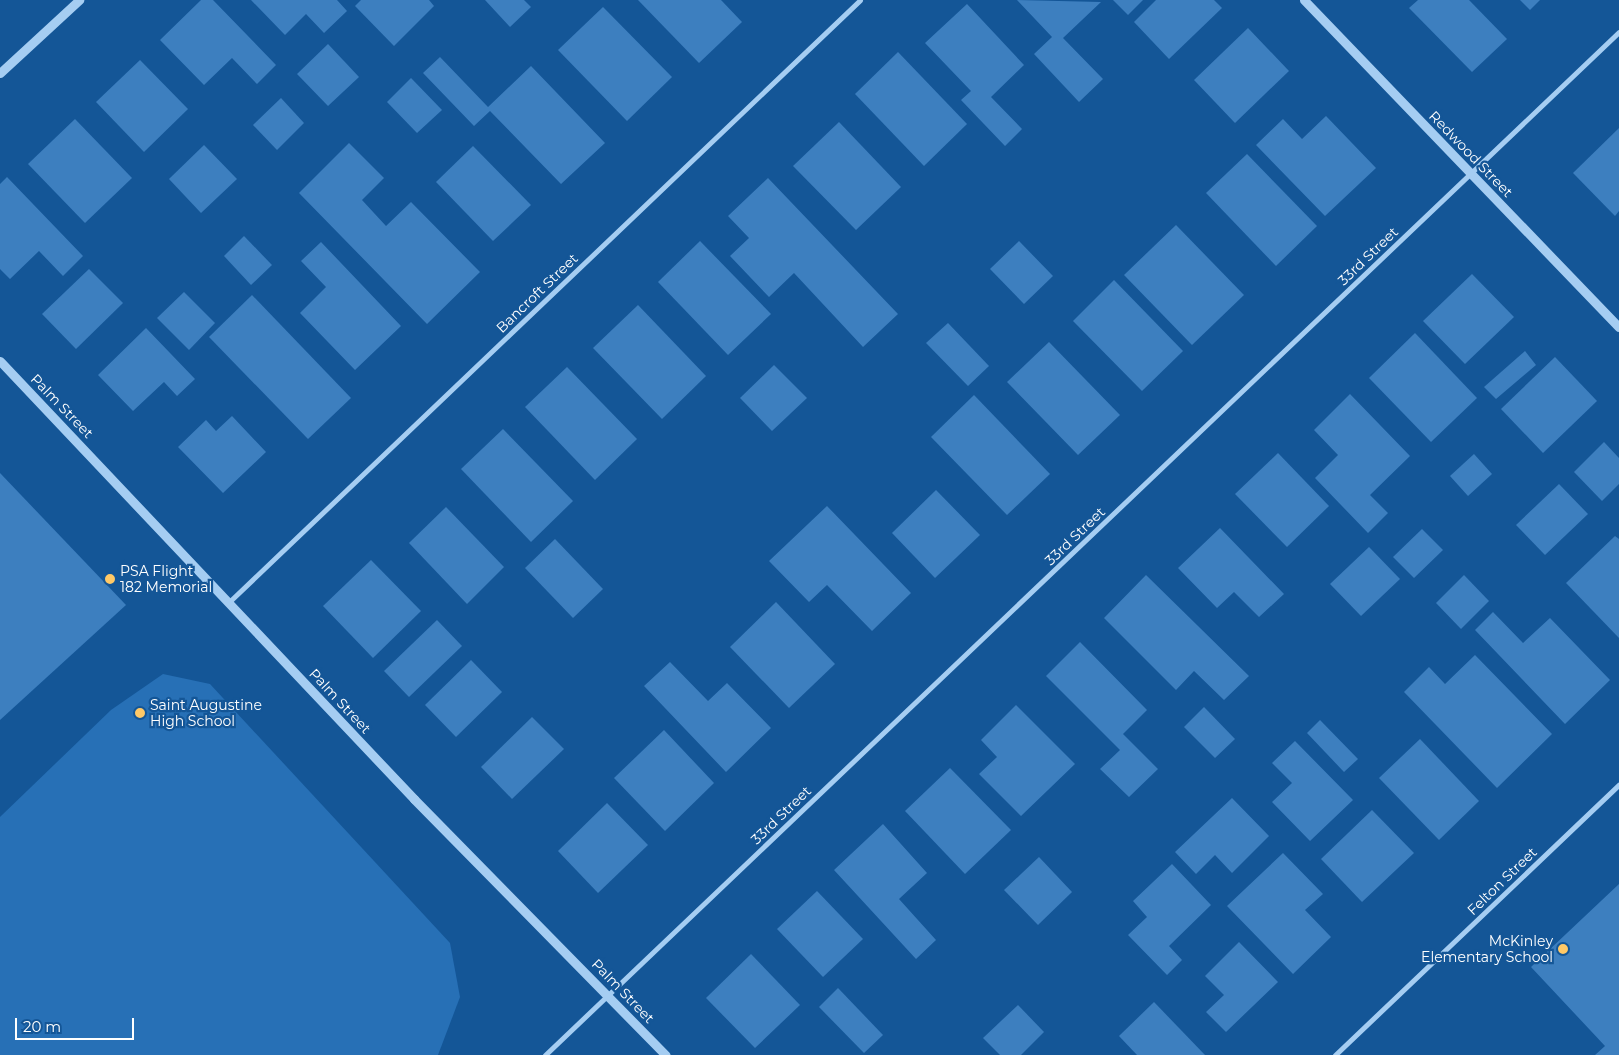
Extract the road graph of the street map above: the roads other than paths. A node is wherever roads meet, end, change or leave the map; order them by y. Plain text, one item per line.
1 (79, 0) edge
2 (860, 0) edge
3 (1304, 0) edge
4 (1619, 32) edge
5 (0, 73) edge
6 (1471, 173) junction
7 (1619, 327) edge
8 (0, 361) edge
9 (229, 602) junction
10 (1619, 784) edge
11 (609, 996) junction
12 (545, 1055) edge
13 (666, 1055) edge
14 (1334, 1055) edge

1 - 5 street
2 - 9 street, Bancroft Street
3 - 6 street, Redwood Street
4 - 6 street, 33rd Street
6 - 7 street, Redwood Street
6 - 11 street, 33rd Street
8 - 9 street, Palm Street
9 - 11 street, Palm Street
10 - 14 street, Felton Street
11 - 12 street, 33rd Street
11 - 13 street, Palm Street

